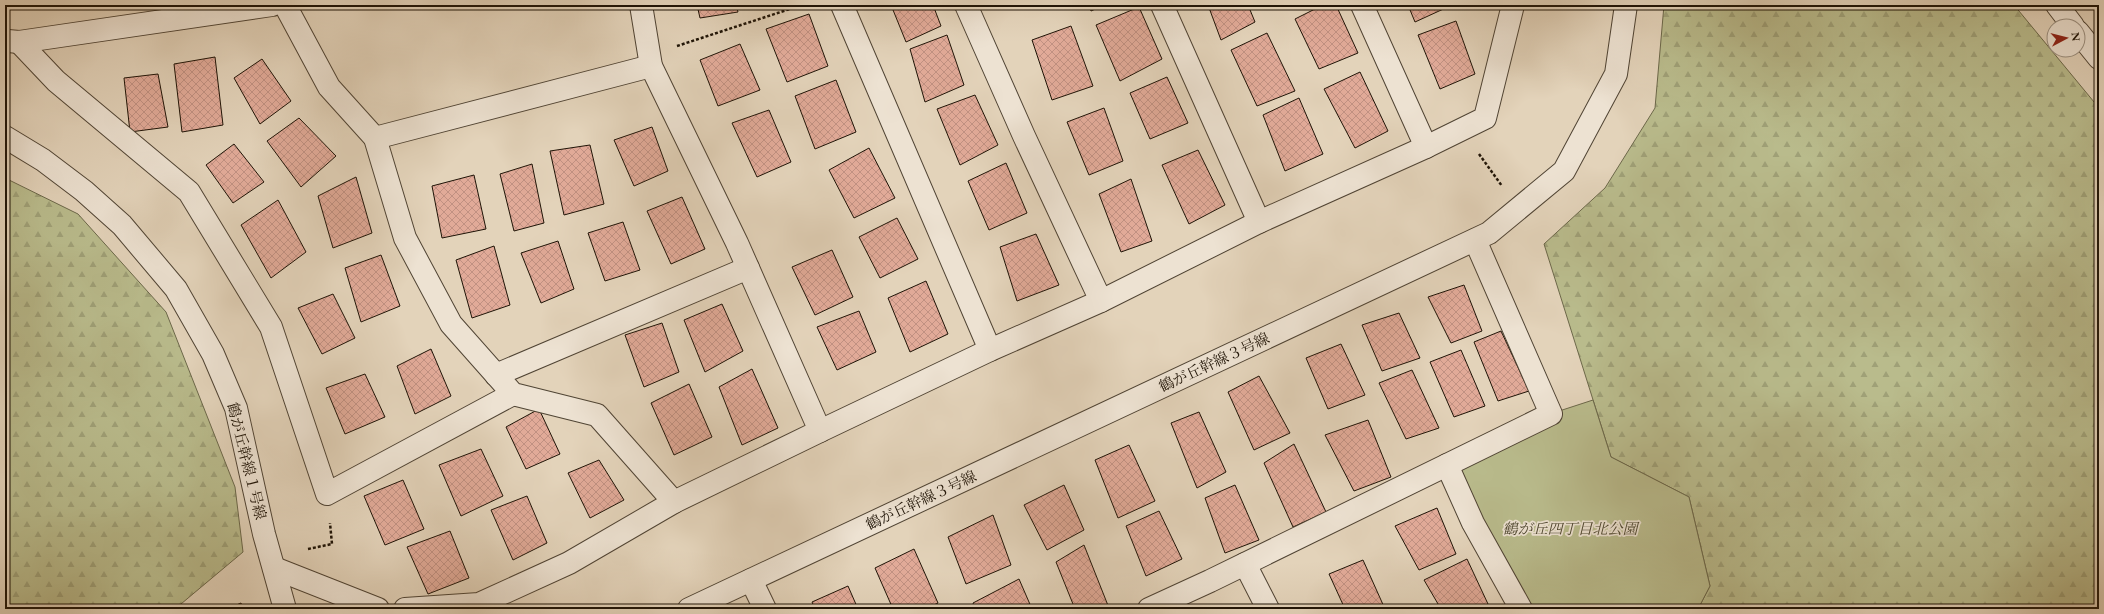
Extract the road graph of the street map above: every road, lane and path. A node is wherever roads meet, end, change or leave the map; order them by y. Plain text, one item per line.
1 (272, 5) edge
2 (285, 5) edge
3 (640, 5) edge
4 (802, 5) edge
5 (842, 5) edge
6 (966, 5) edge
7 (1162, 5) edge
8 (1362, 5) edge
9 (1513, 5) edge
10 (1626, 5) edge
11 (2057, 5) edge
12 (2068, 18) edge
13 (12, 41) edge
14 (2086, 42) edge
15 (2099, 58) edge
16 (650, 61) junction
17 (1462, 129) junction
18 (5, 137) edge
19 (375, 138) junction
20 (1426, 147) junction
21 (1518, 209) junction
22 (1259, 222) junction
23 (1475, 240) junction
24 (748, 268) junction
25 (1101, 301) junction
26 (990, 350) junction
27 (496, 375) junction
28 (513, 394) junction
29 (820, 431) junction
30 (1447, 465) junction
31 (327, 494) junction
32 (674, 502) junction
33 (272, 562) junction
34 (1245, 564) junction
35 (751, 580) junction
36 (285, 609) edge
37 (378, 609) edge
38 (405, 609) edge
39 (689, 609) edge
40 (765, 609) edge
41 (1149, 609) edge
42 (1268, 609) edge
43 (1521, 609) edge

1 - 13 street
2 - 19 street
3 - 16 street
4 - 16 path
5 - 26 street
6 - 25 street
7 - 22 street
8 - 20 street
9 - 17 street
10 - 21 street, 鶴が丘幹線３号線
11 - 12 street
13 - 31 street
14 - 15 street
16 - 19 street
16 - 24 street
17 - 20 street
17 - 21 path
18 - 33 street, 鶴が丘幹線１号線
19 - 27 street
20 - 22 street
21 - 23 street, 鶴が丘幹線３号線
22 - 25 street
23 - 30 street
23 - 35 street, 鶴が丘幹線３号線
24 - 27 street
24 - 29 street
25 - 26 street
26 - 29 street
27 - 28 street
28 - 31 street
28 - 32 street
29 - 32 street
30 - 34 street
30 - 43 street
31 - 33 path
32 - 38 street
33 - 36 street, 鶴が丘幹線１号線
33 - 37 street
34 - 41 street
34 - 42 street
35 - 39 street, 鶴が丘幹線３号線
35 - 40 street

